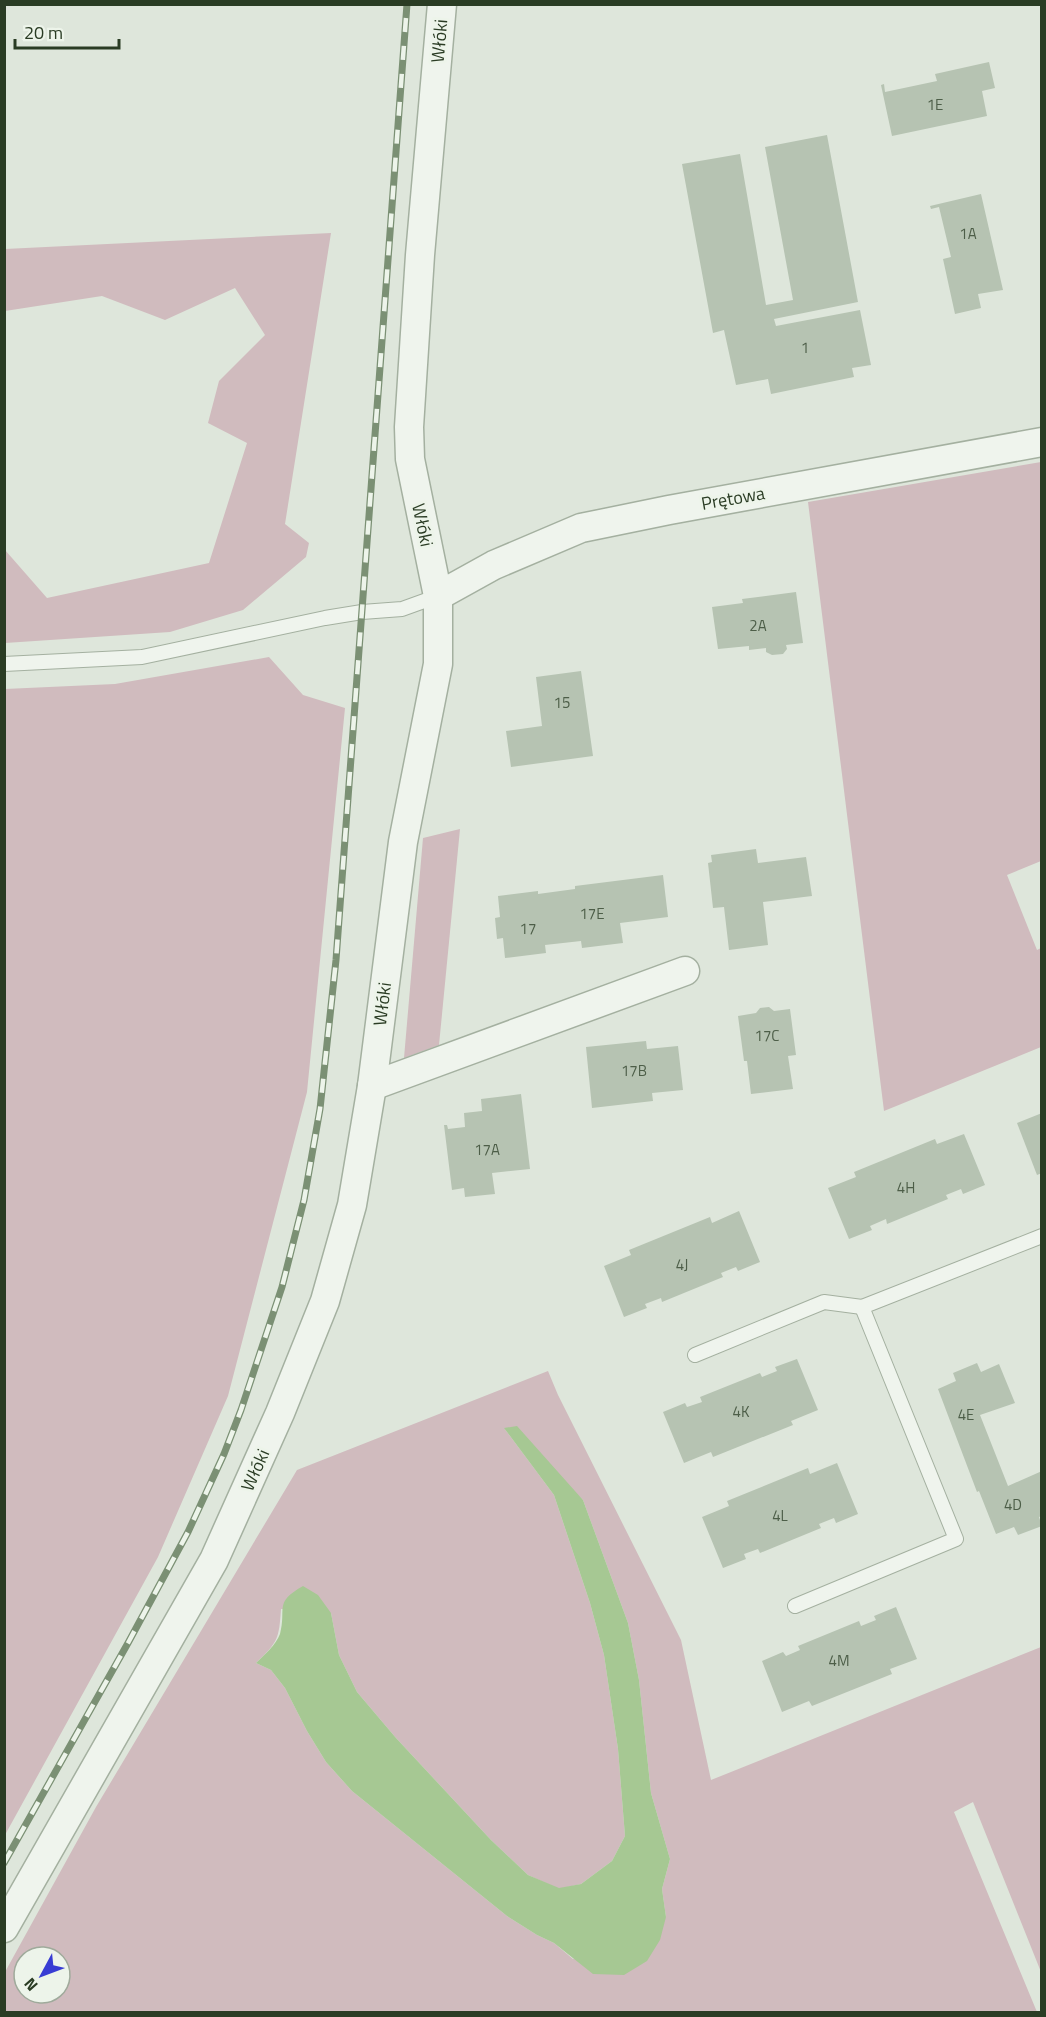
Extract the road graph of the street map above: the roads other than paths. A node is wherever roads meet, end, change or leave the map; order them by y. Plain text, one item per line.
1 (442, 4) edge
2 (1041, 442) edge
3 (438, 596) junction
4 (4, 664) edge
5 (686, 971) dead end
6 (372, 1086) junction
7 (1041, 1236) edge
8 (862, 1307) junction
9 (695, 1355) dead end
10 (795, 1606) dead end
11 (4, 1928) edge

1 - 3 street, Włóki
2 - 3 street, Prętowa
3 - 4 lane
3 - 6 street, Włóki
5 - 6 street
6 - 11 street, Włóki
7 - 8 lane
8 - 9 lane
8 - 10 lane

